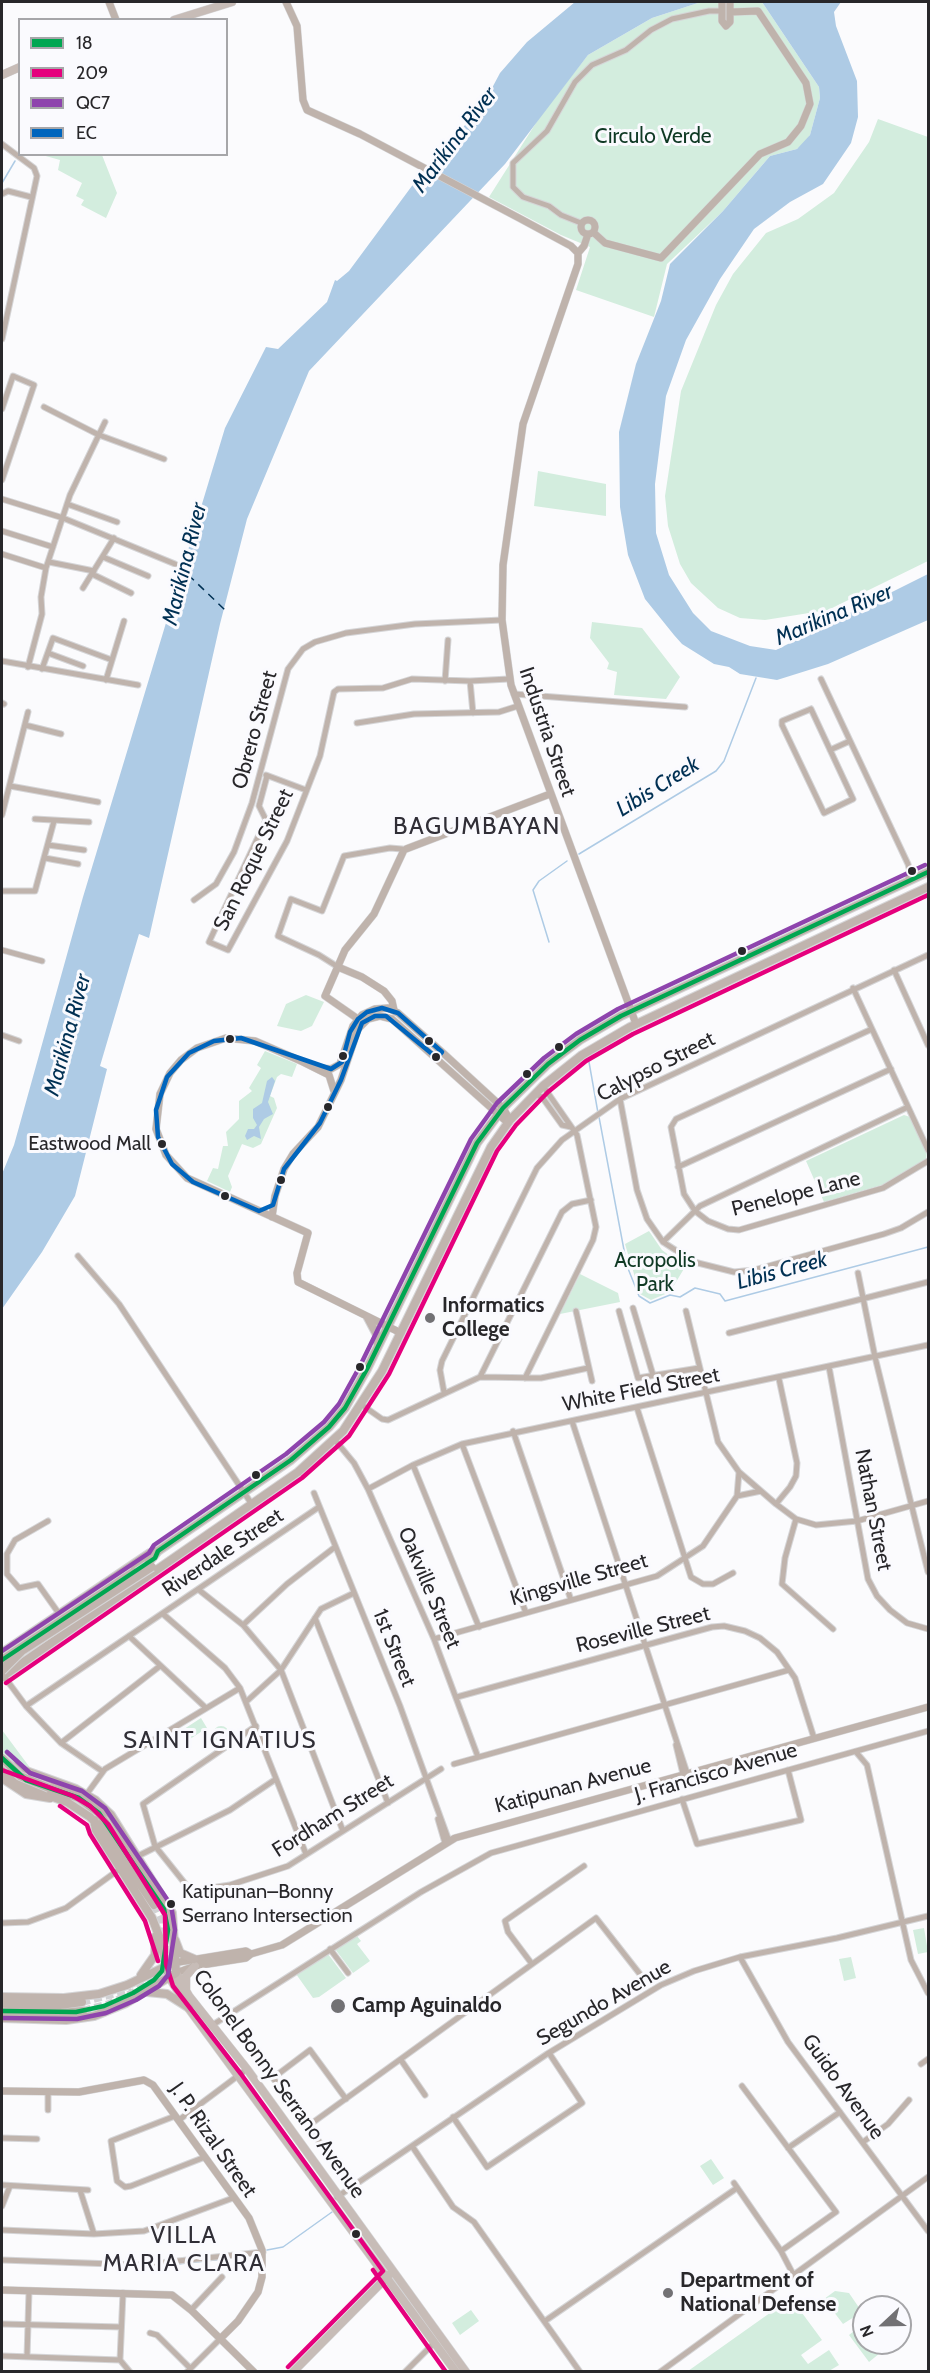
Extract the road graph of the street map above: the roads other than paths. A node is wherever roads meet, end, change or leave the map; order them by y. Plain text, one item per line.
1 (110, 2) edge
2 (232, 2) edge
3 (286, 2) edge
4 (726, 6) edge
5 (115, 18) edge
6 (180, 18) edge
7 (18, 68) edge
8 (2, 75) edge
9 (2, 144) edge
10 (2, 194) edge
11 (31, 197) junction
12 (581, 223) junction
13 (591, 233) junction
14 (578, 253) junction
15 (2, 339) edge
16 (44, 407) dead end
17 (2, 409) edge
18 (105, 422) dead end
19 (99, 435) junction
20 (164, 459) dead end
21 (2, 480) edge
22 (2, 500) edge
23 (66, 504) junction
24 (63, 518) junction
25 (117, 522) dead end
26 (2, 531) edge
27 (114, 538) junction
28 (53, 547) junction
29 (2, 554) edge
30 (103, 557) junction
31 (175, 564) dead end
32 (47, 565) junction
33 (93, 573) junction
34 (148, 576) dead end
35 (83, 588) dead end
36 (131, 593) dead end
37 (502, 620) junction
38 (124, 621) dead end
39 (448, 640) dead end
40 (48, 653) junction
41 (112, 660) junction
42 (2, 661) edge
43 (83, 666) dead end
44 (28, 667) junction
45 (42, 669) junction
46 (509, 679) junction
47 (821, 679) dead end
48 (106, 680) junction
49 (445, 681) junction
50 (470, 681) junction
51 (138, 685) dead end
52 (514, 694) junction
53 (518, 706) junction
54 (685, 707) dead end
55 (28, 712) dead end
56 (473, 713) junction
57 (357, 723) dead end
58 (25, 725) junction
59 (61, 734) dead end
60 (850, 741) junction
61 (830, 750) junction
62 (258, 772) junction
63 (267, 776) junction
64 (10, 786) junction
65 (306, 790) junction
66 (550, 794) junction
67 (98, 802) dead end
68 (2, 815) edge
69 (35, 819) dead end
70 (54, 822) junction
71 (89, 822) dead end
72 (48, 845) junction
73 (84, 850) dead end
74 (404, 850) junction
75 (45, 858) junction
76 (78, 864) dead end
77 (908, 864) junction
78 (926, 874) edge
79 (906, 883) junction
80 (927, 888) edge
81 (2, 891) edge
82 (194, 900) dead end
83 (2, 950) edge
84 (928, 956) edge
85 (42, 961) dead end
86 (338, 967) junction
87 (894, 970) junction
88 (853, 988) junction
89 (394, 1010) junction
90 (631, 1011) junction
91 (386, 1016) junction
92 (358, 1019) junction
93 (636, 1024) junction
94 (872, 1029) junction
95 (2, 1035) edge
96 (18, 1041) dead end
97 (928, 1045) edge
98 (440, 1055) junction
99 (301, 1061) junction
100 (338, 1066) junction
101 (891, 1069) junction
102 (343, 1076) junction
103 (543, 1086) junction
104 (334, 1091) junction
105 (535, 1094) junction
106 (620, 1099) junction
107 (908, 1107) junction
108 (500, 1108) junction
109 (509, 1121) junction
110 (573, 1129) junction
111 (928, 1150) edge
112 (928, 1161) edge
113 (678, 1167) junction
114 (591, 1200) junction
115 (273, 1205) junction
116 (259, 1211) junction
117 (695, 1211) junction
118 (928, 1212) edge
119 (272, 1217) junction
120 (663, 1242) junction
121 (428, 1244) junction
122 (442, 1250) junction
123 (78, 1256) dead end
124 (858, 1273) dead end
125 (928, 1282) edge
126 (863, 1300) junction
127 (633, 1308) dead end
128 (576, 1311) dead end
129 (619, 1311) dead end
130 (686, 1311) dead end
131 (368, 1318) junction
132 (388, 1327) junction
133 (401, 1333) junction
134 (729, 1333) dead end
135 (378, 1346) junction
136 (928, 1347) edge
137 (875, 1358) junction
138 (588, 1368) junction
139 (699, 1368) junction
140 (829, 1368) junction
141 (653, 1375) junction
142 (480, 1377) junction
143 (525, 1378) junction
144 (779, 1379) junction
145 (592, 1381) dead end
146 (444, 1392) junction
147 (704, 1394) junction
148 (362, 1405) junction
149 (637, 1408) junction
150 (573, 1421) junction
151 (513, 1431) junction
152 (335, 1440) junction
153 (462, 1444) junction
154 (413, 1465) junction
155 (739, 1472) junction
156 (368, 1489) junction
157 (244, 1491) junction
158 (761, 1491) junction
159 (314, 1493) dead end
160 (737, 1496) junction
161 (928, 1501) edge
162 (251, 1503) junction
163 (776, 1504) junction
164 (912, 1505) junction
165 (319, 1507) junction
166 (796, 1519) junction
167 (48, 1521) dead end
168 (857, 1521) junction
169 (336, 1548) junction
170 (158, 1551) junction
171 (684, 1560) junction
172 (154, 1565) junction
173 (928, 1570) edge
174 (733, 1573) dead end
175 (625, 1586) junction
176 (199, 1590) junction
177 (354, 1593) junction
178 (572, 1600) junction
179 (526, 1613) junction
180 (163, 1614) junction
181 (60, 1615) junction
182 (315, 1618) junction
183 (243, 1625) junction
184 (41, 1627) junction
185 (479, 1627) junction
186 (833, 1629) dead end
187 (928, 1629) edge
188 (129, 1636) junction
189 (434, 1639) junction
190 (52, 1642) junction
191 (645, 1645) junction
192 (2, 1653) edge
193 (2, 1660) edge
194 (160, 1666) junction
195 (281, 1670) junction
196 (789, 1670) junction
197 (2, 1677) edge
198 (240, 1688) junction
199 (457, 1697) junction
200 (247, 1701) junction
201 (663, 1705) junction
202 (26, 1706) junction
203 (928, 1707) edge
204 (206, 1708) junction
205 (256, 1726) junction
206 (928, 1731) edge
207 (814, 1738) junction
208 (61, 1743) junction
209 (856, 1752) junction
210 (478, 1757) junction
211 (2, 1760) edge
212 (454, 1764) dead end
213 (2, 1769) edge
214 (441, 1769) dead end
215 (788, 1770) junction
216 (102, 1771) junction
217 (685, 1774) junction
218 (2, 1778) edge
219 (425, 1778) junction
220 (276, 1779) junction
221 (51, 1793) junction
222 (86, 1795) junction
223 (682, 1799) junction
224 (388, 1803) junction
225 (94, 1820) junction
226 (343, 1831) junction
227 (447, 1842) junction
228 (155, 1846) junction
229 (306, 1854) junction
230 (140, 1855) dead end
231 (584, 1866) dead end
232 (121, 1868) junction
233 (928, 1916) edge
234 (152, 1918) junction
235 (902, 1922) junction
236 (2, 1923) edge
237 (173, 1932) junction
238 (330, 1949) junction
239 (740, 1957) junction
240 (194, 1963) junction
241 (532, 1964) junction
242 (169, 1965) junction
243 (348, 1974) dead end
244 (172, 1975) junction
245 (643, 1978) dead end
246 (132, 1983) junction
247 (110, 1991) junction
248 (144, 1993) junction
249 (928, 1993) edge
250 (187, 1994) junction
251 (2, 1997) edge
252 (2, 2003) edge
253 (120, 2006) junction
254 (189, 2008) junction
255 (111, 2010) junction
256 (2, 2011) edge
257 (2, 2018) edge
258 (214, 2024) junction
259 (205, 2030) junction
260 (549, 2053) junction
261 (928, 2059) edge
262 (401, 2060) junction
263 (921, 2064) dead end
264 (247, 2069) junction
265 (238, 2076) junction
266 (742, 2086) dead end
267 (2, 2091) edge
268 (48, 2093) junction
269 (425, 2095) dead end
270 (346, 2099) junction
271 (909, 2100) dead end
272 (48, 2110) dead end
273 (840, 2112) junction
274 (453, 2117) junction
275 (177, 2118) junction
276 (308, 2126) junction
277 (2, 2138) edge
278 (37, 2139) dead end
279 (863, 2142) junction
280 (412, 2146) junction
281 (788, 2148) junction
282 (205, 2157) junction
283 (928, 2177) edge
284 (2, 2185) edge
285 (10, 2186) junction
286 (352, 2187) junction
287 (80, 2190) junction
288 (88, 2190) dead end
289 (903, 2196) junction
290 (233, 2198) junction
291 (336, 2198) junction
292 (2, 2206) edge
293 (2, 2230) edge
294 (928, 2231) edge
295 (94, 2234) junction
296 (781, 2251) junction
297 (263, 2252) junction
298 (2, 2260) edge
299 (390, 2274) junction
300 (794, 2276) junction
301 (222, 2277) dead end
302 (2, 2290) edge
303 (30, 2290) junction
304 (123, 2293) junction
305 (191, 2310) junction
306 (545, 2320) junction
307 (2, 2324) edge
308 (28, 2324) junction
309 (121, 2326) junction
310 (150, 2333) dead end
311 (220, 2339) junction
312 (438, 2340) junction
313 (2, 2356) edge
314 (27, 2357) junction
315 (120, 2360) junction
316 (189, 2370) edge
317 (130, 2372) edge
318 (254, 2372) edge
319 (293, 2372) edge
320 (405, 2372) edge
321 (456, 2372) edge
322 (466, 2372) edge
323 (579, 2372) edge
324 (660, 2372) edge

1 - 5 street
2 - 6 main road
3 - 14 street
4 - 12 street
4 - 13 street
7 - 8 main road
9 - 11 street
10 - 11 street
11 - 15 street
12 - 13 street
12 - 13 street
13 - 14 street, Industria Street
14 - 37 street, Industria Street
16 - 19 street
17 - 21 street
18 - 19 street
19 - 20 street
19 - 23 street
22 - 24 street
23 - 24 street
23 - 25 street
24 - 27 street
24 - 28 street
26 - 28 street
27 - 30 street
27 - 31 street
28 - 32 street
29 - 32 street
30 - 33 street
30 - 34 street
32 - 33 street
32 - 44 street
33 - 35 street
33 - 36 street
37 - 46 street, Industria Street
37 - 62 street, Obrero Street
38 - 41 street
39 - 49 street
40 - 41 street
40 - 43 street
40 - 45 street
41 - 48 street
42 - 44 street
44 - 45 street
45 - 48 street
46 - 50 street, San Roque Street
46 - 52 street, Industria Street
47 - 60 street
48 - 51 street
49 - 50 street, San Roque Street
49 - 65 street, San Roque Street
50 - 56 street
52 - 53 street, Industria Street
52 - 54 street
53 - 56 street
53 - 66 street, Industria Street
55 - 58 street
56 - 57 street
58 - 59 street
58 - 64 street
60 - 61 street
60 - 77 street
61 - 61 street
62 - 63 street
62 - 82 street, Obrero Street
63 - 65 street
63 - 65 street, San Roque Street
64 - 67 street
64 - 68 street
66 - 74 street
66 - 90 street, Industria Street
69 - 70 street
70 - 71 street
70 - 72 street
72 - 73 street
72 - 75 street
74 - 86 street
74 - 86 street
75 - 76 street
75 - 81 street
77 - 78 street
77 - 79 street
78 - 79 main road
79 - 90 main road
80 - 93 main road
83 - 85 street
84 - 87 street, Calypso Street
86 - 89 street
86 - 92 street
87 - 88 street, Calypso Street
87 - 97 street
88 - 94 street
88 - 106 street, Calypso Street
89 - 91 street
89 - 92 street
89 - 98 street
90 - 93 street, Industria Street
90 - 108 main road
91 - 98 street
91 - 102 street
92 - 100 street
93 - 103 main road
94 - 101 street
94 - 113 street
95 - 96 street
98 - 108 street
99 - 100 street
99 - 104 street
99 - 116 street
100 - 102 street
101 - 107 street
101 - 113 street
102 - 104 street
103 - 105 main road
103 - 110 street
104 - 115 street
105 - 109 main road
105 - 110 street
106 - 110 street, Calypso Street
106 - 120 street
107 - 111 street
107 - 117 street
108 - 109 street
108 - 121 main road
109 - 122 main road
110 - 114 street
110 - 146 street, Calypso Street
112 - 117 street, Penelope Lane
113 - 117 street
114 - 142 street
114 - 143 street
115 - 116 street
115 - 119 street
116 - 119 street
117 - 120 street
118 - 120 street
119 - 131 street
121 - 122 main road
121 - 132 main road
122 - 133 main road
123 - 157 street
124 - 126 street
125 - 126 street
126 - 134 street
126 - 137 street
127 - 141 street
128 - 138 street
129 - 141 street
130 - 139 street
131 - 132 street
131 - 135 main road
132 - 133 street
132 - 135 main road
133 - 148 main road
135 - 157 main road
136 - 137 street, White Field Street
137 - 140 street, White Field Street
137 - 164 street
138 - 143 street
138 - 145 street
139 - 141 street
139 - 147 street
140 - 144 street, White Field Street
140 - 168 street, Nathan Street
142 - 143 street
142 - 146 street
144 - 147 street, White Field Street
144 - 163 street
146 - 148 street
147 - 149 street, White Field Street
147 - 155 street
148 - 152 main road
149 - 150 street, White Field Street
149 - 171 street
150 - 151 street, White Field Street
150 - 175 street
151 - 153 street, White Field Street
151 - 178 street
152 - 156 street, Oakville Street
152 - 162 main road
153 - 154 street, White Field Street
153 - 179 street
154 - 156 street, White Field Street
154 - 185 street
155 - 158 street
155 - 160 street, Kingsville Street
156 - 189 street, Oakville Street
157 - 162 street
157 - 170 main road
158 - 160 street
158 - 163 street
159 - 165 street, 1st Street
160 - 171 street, Kingsville Street
161 - 164 street
162 - 172 main road
163 - 166 street
164 - 168 street
164 - 173 street
165 - 169 street, 1st Street
165 - 176 street, Riverdale Street
166 - 168 street
166 - 186 street
167 - 181 street
168 - 187 street, Nathan Street
169 - 177 street, 1st Street
169 - 183 street
170 - 172 main road
170 - 181 main road
171 - 174 street
171 - 175 street, Kingsville Street
172 - 190 main road
172 - 193 main road, bridge
172 - 197 main road, bridge
175 - 178 street, Kingsville Street
175 - 191 street
176 - 180 street, Riverdale Street
176 - 183 street
177 - 182 street
177 - 219 street, 1st Street
178 - 179 street, Kingsville Street
179 - 185 street, Kingsville Street
180 - 188 street, Riverdale Street
180 - 198 street
181 - 184 main road
182 - 195 street
182 - 224 street
183 - 195 street
184 - 190 main road
184 - 192 main road
185 - 189 street, Kingsville Street
188 - 194 street
188 - 202 street, Riverdale Street
189 - 199 street, Oakville Street
190 - 197 main road
191 - 196 street, Roseville Street
191 - 199 street, Roseville Street
191 - 201 street
194 - 204 street
194 - 208 street
195 - 200 street
195 - 226 street
196 - 201 street
196 - 207 street, Roseville Street
197 - 202 street
198 - 200 street
198 - 204 street
199 - 210 street, Oakville Street
200 - 205 street
201 - 210 street
201 - 217 street
202 - 208 street
203 - 207 street, Katipunan Avenue
204 - 216 street
205 - 220 street
205 - 228 street, Fordham Street
206 - 209 street, J. Francisco Avenue
207 - 217 street, Katipunan Avenue
208 - 216 street
209 - 215 street, J. Francisco Avenue
209 - 235 street
210 - 212 street
211 - 221 main road, bridge
211 - 222 main road, Colonel Bonny Serrano Avenue
213 - 221 main road
214 - 219 street, Fordham Street
215 - 223 street, J. Francisco Avenue
215 - 223 street
216 - 222 street
217 - 227 street, Katipunan Avenue
218 - 221 main road, Colonel Bonny Serrano Avenue
219 - 224 street, Fordham Street
219 - 227 street, 1st Street
220 - 228 street
220 - 229 street
221 - 225 main road, Colonel Bonny Serrano Avenue
221 - 225 main road, Colonel Bonny Serrano Avenue
222 - 237 main road, Colonel Bonny Serrano Avenue
223 - 238 street, J. Francisco Avenue
224 - 226 street, Fordham Street
225 - 232 main road, Colonel Bonny Serrano Avenue
226 - 229 street, Fordham Street
227 - 240 street, Katipunan Avenue
228 - 229 street, Fordham Street
228 - 230 street
231 - 241 street
232 - 234 main road, Colonel Bonny Serrano Avenue
232 - 236 street
233 - 235 street, Segundo Avenue
234 - 242 main road, Colonel Bonny Serrano Avenue
234 - 246 main road
235 - 239 street, Segundo Avenue
235 - 249 street
237 - 240 main road
237 - 242 main road, Colonel Bonny Serrano Avenue
238 - 243 street
238 - 258 street, J. Francisco Avenue
239 - 260 street, Segundo Avenue
239 - 273 street, Guido Avenue
240 - 242 street, Katipunan Avenue
240 - 244 street, Katipunan Avenue
240 - 250 main road
241 - 245 street
241 - 262 street
242 - 244 main road, Colonel Bonny Serrano Avenue
242 - 246 main road, Katipunan Avenue
244 - 248 main road, Katipunan Avenue
244 - 250 main road, Colonel Bonny Serrano Avenue
244 - 254 main road, Colonel Bonny Serrano Avenue
246 - 247 main road, Katipunan Avenue
247 - 251 main road, Katipunan Avenue
247 - 253 main road
247 - 255 main road
248 - 253 main road, Katipunan Avenue
248 - 254 main road
250 - 258 main road, Colonel Bonny Serrano Avenue
252 - 256 main road
253 - 255 main road, Katipunan Avenue
254 - 259 main road, Colonel Bonny Serrano Avenue
255 - 257 main road, Katipunan Avenue
258 - 259 street, J. Francisco Avenue
258 - 264 main road, Colonel Bonny Serrano Avenue
259 - 265 main road, Colonel Bonny Serrano Avenue
260 - 274 street, Segundo Avenue
260 - 274 street
261 - 263 street
262 - 269 street
262 - 270 street
264 - 265 street
264 - 291 main road, Colonel Bonny Serrano Avenue
265 - 275 street
265 - 291 main road, Colonel Bonny Serrano Avenue
266 - 281 street
267 - 268 street, J. P. Rizal Street
268 - 272 street
268 - 275 street, J. P. Rizal Street
270 - 276 street
270 - 276 street
271 - 279 street
273 - 279 street, Guido Avenue
273 - 281 street
274 - 280 street, Segundo Avenue
275 - 282 street, J. P. Rizal Street
275 - 282 street
276 - 286 street
277 - 278 street
279 - 289 street, Guido Avenue
280 - 286 street, Segundo Avenue
280 - 306 street
281 - 296 street
282 - 290 street, J. P. Rizal Street
283 - 289 street
284 - 285 street
285 - 287 street
285 - 292 street
286 - 291 street, Segundo Avenue
287 - 288 street
287 - 295 street
289 - 294 street, Guido Avenue
289 - 300 street
290 - 295 street
290 - 297 street, J. P. Rizal Street
291 - 299 main road, Colonel Bonny Serrano Avenue
293 - 295 street
296 - 300 street
296 - 306 street
297 - 298 street
297 - 311 street, J. P. Rizal Street
299 - 312 main road, Colonel Bonny Serrano Avenue
299 - 319 main road
300 - 324 street
301 - 305 street
302 - 303 street
303 - 304 street
303 - 308 street
304 - 305 street
304 - 309 street
305 - 311 street
306 - 323 street
307 - 308 street
308 - 309 street
308 - 314 street
309 - 315 street
310 - 316 street
311 - 316 street, J. P. Rizal Street
311 - 318 street
312 - 320 street
312 - 321 main road, Colonel Bonny Serrano Avenue
312 - 322 main road, Colonel Bonny Serrano Avenue
313 - 314 street
314 - 315 street
315 - 317 street

